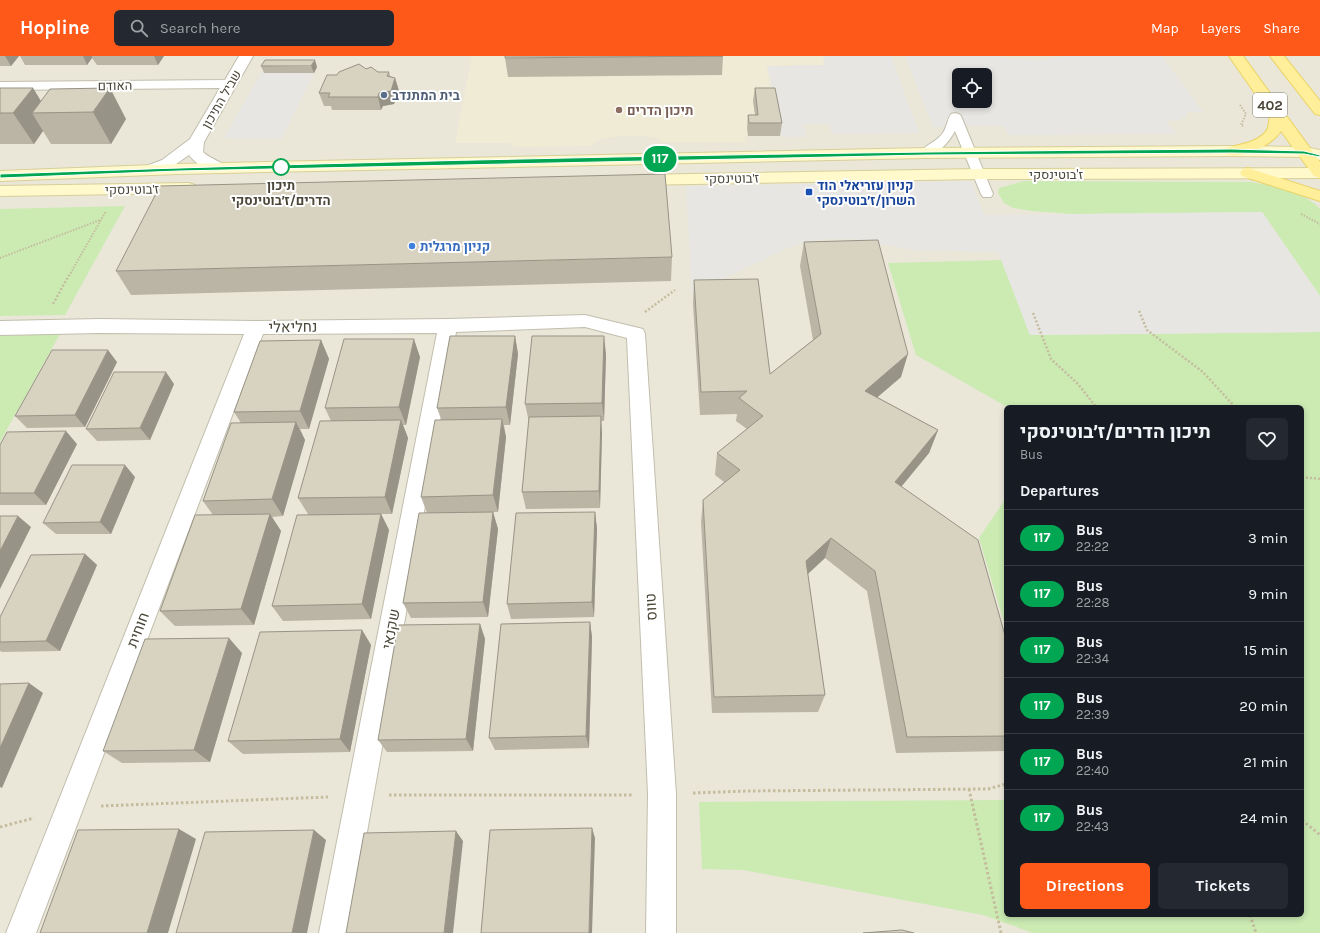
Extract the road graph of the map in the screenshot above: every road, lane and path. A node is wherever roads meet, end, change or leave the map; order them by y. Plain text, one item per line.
1 (246, 56) edge
2 (1236, 56) edge
3 (1277, 56) edge
4 (229, 84) junction
5 (0, 86) edge
6 (1238, 101) dead end
7 (1320, 111) edge
8 (1277, 115) junction
9 (1267, 137) junction
10 (196, 142) junction
11 (1231, 151) junction
12 (1304, 152) junction
13 (926, 153) junction
14 (970, 153) junction
15 (1320, 155) edge
16 (220, 168) junction
17 (148, 170) junction
18 (1248, 173) junction
19 (1320, 173) edge
20 (978, 174) junction
21 (0, 176) edge
22 (622, 180) edge
23 (203, 188) edge
24 (0, 191) edge
25 (987, 194) dead end
26 (1320, 196) edge
27 (108, 206) dead end
28 (100, 220) junction
29 (0, 258) edge
30 (675, 290) dead end
31 (50, 310) dead end
32 (1139, 311) dead end
33 (1033, 313) dead end
34 (585, 321) joint
35 (448, 326) junction
36 (0, 328) edge
37 (256, 328) junction
38 (620, 330) junction
39 (1094, 405) edge
40 (1233, 405) edge
41 (1304, 478) edge
42 (1320, 478) edge
43 (1004, 784) edge
44 (969, 788) junction
45 (662, 794) junction
46 (360, 795) junction
47 (604, 796) dead end
48 (70, 808) junction
49 (1304, 822) edge
50 (0, 827) edge
51 (1320, 835) edge
52 (1251, 917) edge
53 (21, 933) edge
54 (334, 933) edge
55 (661, 933) edge
56 (1001, 933) edge
57 (1256, 933) edge

1 - 4 street, שביל התיכון
2 - 8 main road, 402
3 - 7 main road, 402
4 - 5 street, האודם
4 - 10 street, שביל התיכון
6 - 9 path
8 - 9 main road
8 - 12 main road, 402
9 - 11 main road
10 - 16 street, שביל התיכון
10 - 17 street, שביל התיכון
11 - 12 street, ז'בוטינסקי
11 - 14 street, ז'בוטינסקי
12 - 15 street, ז'בוטינסקי
12 - 19 main road, 402
13 - 14 street, ז'בוטינסקי
13 - 14 lane
13 - 16 street, ז'בוטינסקי
14 - 20 lane
16 - 17 street, ז'בוטינסקי
17 - 21 street, ז'בוטינסקי
18 - 19 street, ז'בוטינסקי
18 - 20 street, ז'בוטינסקי
18 - 26 main road
20 - 22 street, ז'בוטינסקי
20 - 25 lane
23 - 24 street, ז'בוטינסקי
27 - 28 path
28 - 29 path
28 - 31 path
30 - 38 path
32 - 40 path
33 - 39 path
34 - 35 street, נחליאלי
34 - 38 street, טווס
35 - 37 street, נחליאלי
35 - 46 street, שקנאי
36 - 37 street, נחליאלי
37 - 48 street, חוחית
38 - 45 street, טווס
41 - 42 path
43 - 44 path
44 - 45 path
44 - 56 path
45 - 55 street, טווס
46 - 47 path
46 - 48 path
46 - 54 street, שקנאי
48 - 50 path
48 - 53 street, חוחית
49 - 51 path
52 - 57 path

